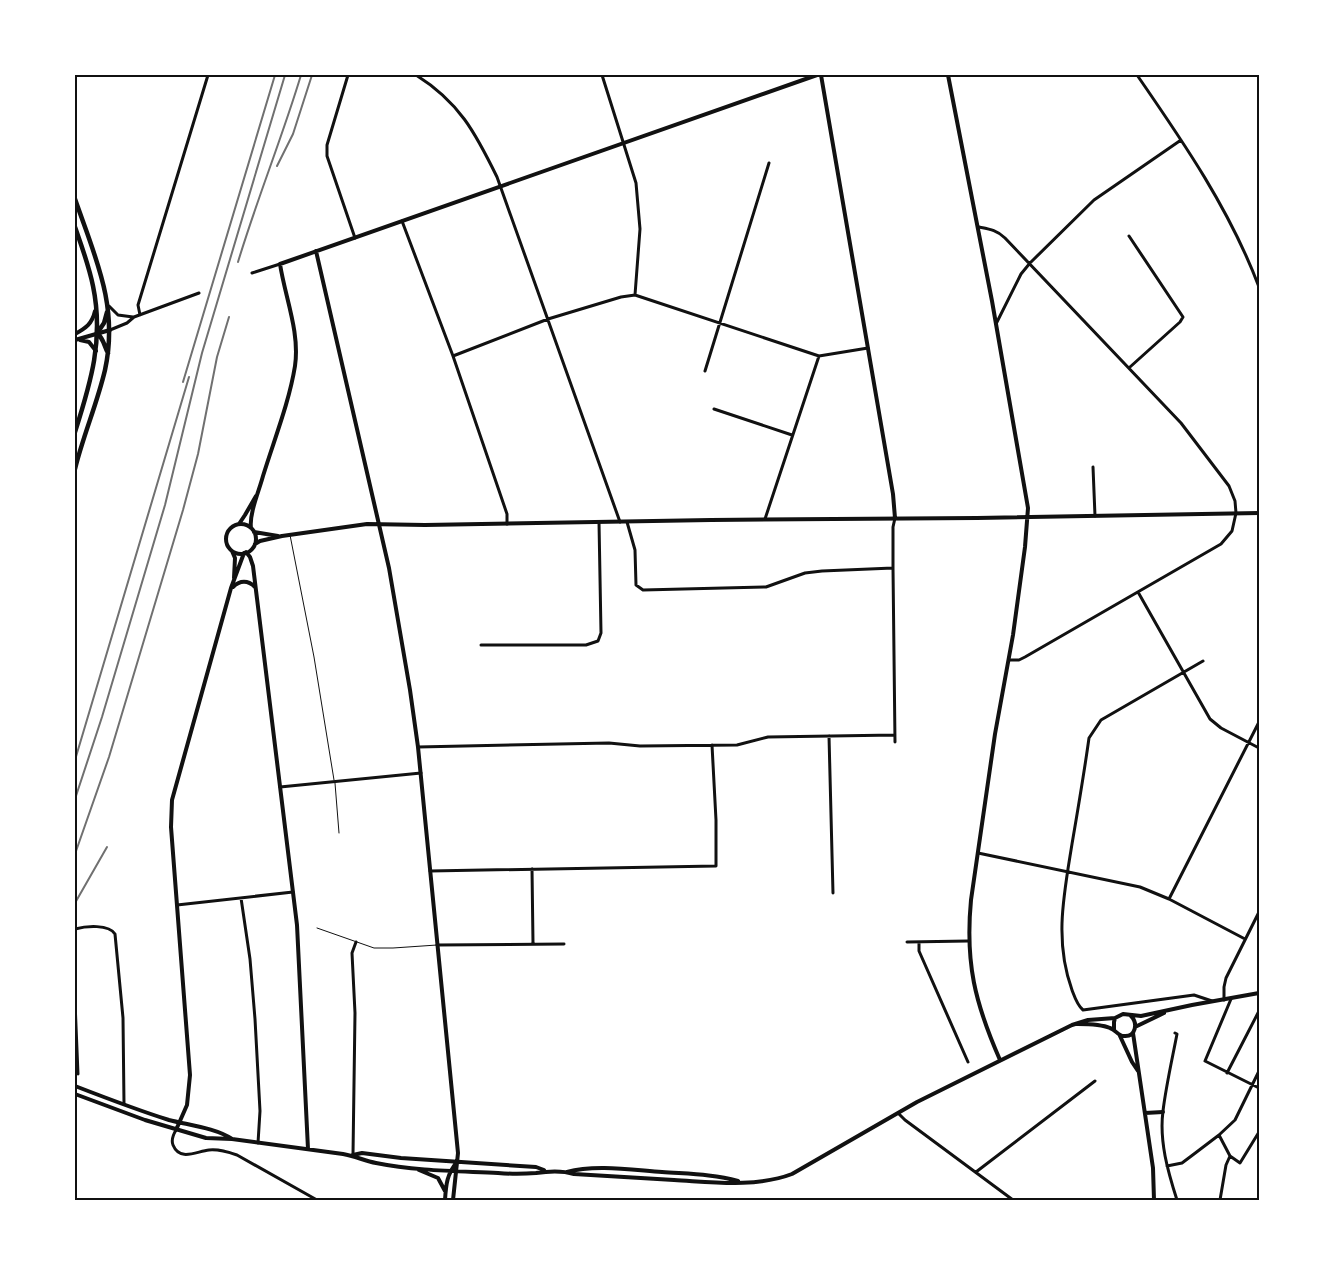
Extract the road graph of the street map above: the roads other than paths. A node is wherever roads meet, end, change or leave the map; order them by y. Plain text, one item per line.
1 (208, 75) edge
2 (348, 75) edge
3 (416, 75) edge
4 (602, 75) edge
5 (817, 75) edge
6 (821, 75) edge
7 (948, 75) edge
8 (1137, 75) edge
9 (1181, 140) junction
10 (625, 143) junction
11 (769, 163) dead end
12 (501, 187) junction
13 (75, 199) edge
14 (402, 221) junction
15 (75, 227) edge
16 (979, 228) junction
17 (1129, 236) dead end
18 (355, 238) junction
19 (316, 252) junction
20 (1030, 263) junction
21 (280, 264) junction
22 (252, 273) dead end
23 (1259, 288) edge
24 (199, 293) dead end
25 (635, 296) junction
26 (108, 305) junction
27 (96, 306) junction
28 (140, 315) junction
29 (134, 317) junction
30 (548, 319) junction
31 (719, 324) junction
32 (996, 325) junction
33 (86, 329) junction
34 (110, 330) junction
35 (97, 333) junction
36 (75, 334) edge
37 (75, 340) edge
38 (868, 348) junction
39 (96, 351) junction
40 (108, 353) junction
41 (453, 356) junction
42 (819, 356) junction
43 (1130, 367) junction
44 (705, 371) dead end
45 (714, 410) dead end
46 (75, 432) edge
47 (792, 435) junction
48 (1093, 468) dead end
49 (75, 470) edge
50 (258, 494) junction
51 (1236, 513) junction
52 (1259, 513) edge
53 (1095, 516) junction
54 (1028, 517) junction
55 (895, 518) junction
56 (765, 519) junction
57 (599, 522) junction
58 (620, 522) junction
59 (627, 522) junction
60 (379, 523) junction
61 (508, 524) junction
62 (237, 525) junction
63 (252, 530) junction
64 (290, 535) junction
65 (282, 536) junction
66 (255, 544) junction
67 (232, 551) junction
68 (245, 553) junction
69 (893, 568) junction
70 (234, 581) junction
71 (231, 588) junction
72 (256, 588) junction
73 (1138, 592) junction
74 (481, 645) dead end
75 (1008, 660) junction
76 (1203, 661) dead end
77 (1184, 672) junction
78 (1259, 722) edge
79 (895, 735) junction
80 (829, 736) junction
81 (895, 742) dead end
82 (1249, 743) junction
83 (712, 745) junction
84 (418, 747) junction
85 (1259, 748) edge
86 (421, 773) junction
87 (334, 782) junction
88 (280, 787) junction
89 (339, 832) dead end
90 (978, 853) junction
91 (532, 869) junction
92 (430, 871) junction
93 (1068, 871) junction
94 (293, 892) junction
95 (832, 893) dead end
96 (241, 898) junction
97 (1169, 899) junction
98 (177, 905) junction
99 (1259, 912) edge
100 (77, 928) edge
101 (317, 928) dead end
102 (1245, 939) junction
103 (968, 941) junction
104 (356, 942) junction
105 (907, 942) dead end
106 (919, 942) junction
107 (533, 943) junction
108 (437, 944) junction
109 (564, 944) dead end
110 (1259, 993) edge
111 (1231, 998) junction
112 (1224, 1000) junction
113 (1214, 1001) junction
114 (75, 1002) edge
115 (1166, 1011) junction
116 (1259, 1011) edge
117 (1131, 1016) junction
118 (1115, 1018) junction
119 (1076, 1024) junction
120 (1135, 1028) junction
121 (1114, 1030) junction
122 (1133, 1033) junction
123 (1176, 1033) dead end
124 (1120, 1036) junction
125 (1000, 1060) junction
126 (968, 1062) dead end
127 (1138, 1071) junction
128 (1259, 1072) edge
129 (1227, 1073) junction
130 (78, 1074) dead end
131 (1095, 1081) dead end
132 (1252, 1085) junction
133 (75, 1086) edge
134 (1259, 1088) edge
135 (75, 1094) edge
136 (124, 1104) junction
137 (1163, 1112) junction
138 (898, 1113) junction
139 (1145, 1113) junction
140 (180, 1123) junction
141 (176, 1130) junction
142 (1259, 1132) edge
143 (1219, 1135) junction
144 (232, 1139) junction
145 (258, 1143) junction
146 (308, 1149) junction
147 (353, 1155) junction
148 (1230, 1156) junction
149 (458, 1162) junction
150 (1168, 1166) junction
151 (415, 1168) junction
152 (450, 1170) junction
153 (457, 1171) junction
154 (545, 1171) junction
155 (566, 1172) junction
156 (976, 1172) junction
157 (743, 1182) junction
158 (446, 1192) junction
159 (317, 1200) edge
160 (445, 1200) edge
161 (453, 1200) edge
162 (1011, 1200) edge
163 (1154, 1200) edge
164 (1177, 1200) edge
165 (1220, 1200) edge

1 - 28 street
2 - 18 street
3 - 12 street
4 - 10 street
5 - 10 street
6 - 38 street
7 - 16 street
8 - 9 street
9 - 20 street
9 - 23 street
10 - 12 street
10 - 25 street
11 - 31 street
12 - 14 street
12 - 30 street
13 - 26 main road
14 - 18 street
14 - 41 street
15 - 27 main road
16 - 20 street
16 - 32 street
17 - 43 street
18 - 19 street
19 - 21 street
19 - 60 street
20 - 32 street
20 - 43 street
21 - 22 street
21 - 50 street
24 - 28 street
25 - 30 street
25 - 31 street
26 - 29 street
26 - 34 main road
26 - 35 main road
27 - 33 street
27 - 35 main road
28 - 29 street
29 - 34 street
30 - 41 street
30 - 58 street
31 - 42 street
31 - 44 street
32 - 54 street
33 - 35 street
33 - 36 street
34 - 35 street
34 - 40 main road
35 - 37 street
35 - 39 main road
35 - 40 main road
37 - 39 street
38 - 42 street
38 - 55 street
39 - 46 main road
40 - 49 main road
41 - 61 street
42 - 47 street
43 - 51 street
45 - 47 street
47 - 56 street
48 - 53 street
50 - 62 street
50 - 63 street
51 - 52 street
51 - 53 street
51 - 73 street
53 - 54 street
54 - 55 street
54 - 75 street
55 - 56 street
55 - 69 street
56 - 59 street
57 - 58 street
57 - 61 street
57 - 74 street
58 - 59 street
59 - 69 street
60 - 61 street
60 - 64 street
60 - 84 street
62 - 63 street
62 - 67 street
63 - 65 street
63 - 66 street
64 - 65 street
64 - 87 lane
65 - 66 street
66 - 68 street
67 - 68 street
67 - 70 street
68 - 70 street
68 - 72 street
69 - 79 street
70 - 71 street
71 - 72 street
71 - 98 street
72 - 88 street
73 - 75 street
73 - 77 street
75 - 90 street
76 - 77 street
77 - 82 street
77 - 93 street
78 - 82 street
79 - 80 street
79 - 81 street
80 - 83 street
80 - 95 street
82 - 85 street
82 - 97 street
83 - 84 street
83 - 91 street
84 - 86 street
86 - 87 street
86 - 92 street
87 - 88 street
87 - 89 lane
88 - 94 street
90 - 93 street
90 - 103 street
91 - 92 street
91 - 107 street
92 - 108 street
93 - 97 street
93 - 113 street
94 - 96 street
94 - 146 street
96 - 98 street
96 - 145 street
97 - 102 street
98 - 140 street
99 - 102 street
100 - 136 street
101 - 104 lane
102 - 112 street
103 - 106 street
103 - 125 street
104 - 108 lane
104 - 147 street
105 - 106 street
106 - 126 street
107 - 108 street
107 - 109 street
108 - 149 street
110 - 111 street
111 - 112 street
111 - 129 street
112 - 113 street
113 - 115 street
114 - 130 street
115 - 117 street
115 - 120 street
116 - 129 street
117 - 118 street
117 - 120 street
118 - 119 street
118 - 121 street
119 - 121 street
119 - 125 street
120 - 122 street
121 - 124 street
122 - 124 street
122 - 127 street
123 - 137 street
124 - 127 street
125 - 138 street
127 - 139 street
128 - 132 street
129 - 132 street
131 - 156 street
132 - 134 street
132 - 143 street
133 - 136 street
135 - 141 street
136 - 140 street
137 - 139 street
137 - 150 street
138 - 156 street
138 - 157 street
139 - 163 street
140 - 141 street
140 - 144 street
141 - 144 street
141 - 159 street
142 - 148 street
143 - 148 street
143 - 150 street
144 - 145 street
145 - 146 street
146 - 147 street
147 - 149 street
147 - 151 street
148 - 165 street
149 - 152 street
149 - 153 street
149 - 154 street
150 - 164 street
151 - 152 street
151 - 158 street
152 - 153 street
152 - 158 street
153 - 154 street
153 - 161 street
154 - 155 street
155 - 157 street
155 - 157 street
156 - 162 street
158 - 160 street

